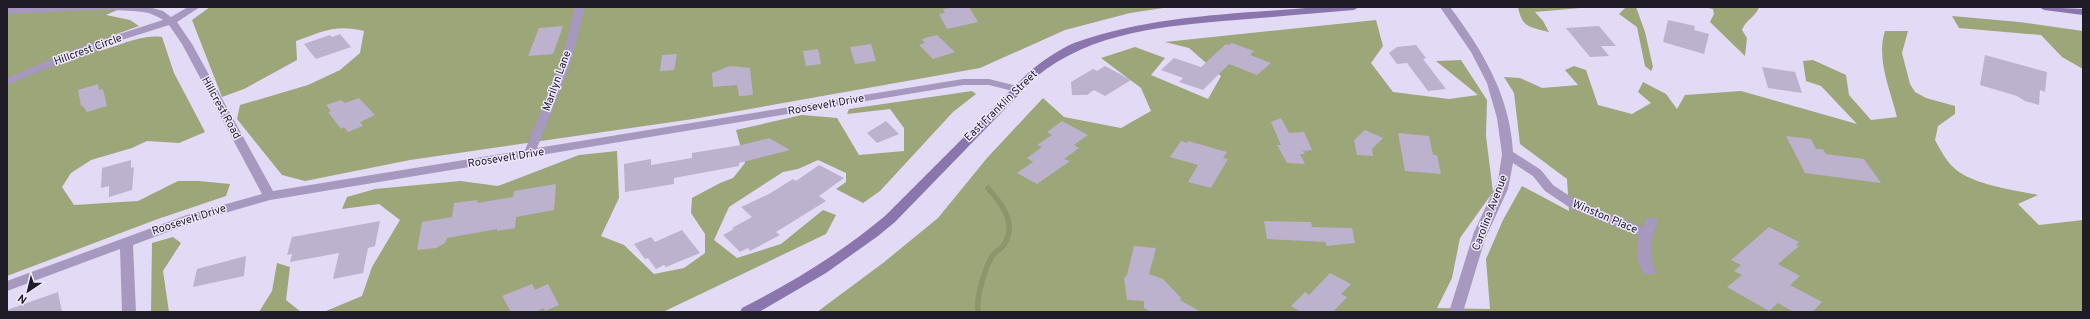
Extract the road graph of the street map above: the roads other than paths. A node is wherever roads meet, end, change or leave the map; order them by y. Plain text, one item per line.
1 (195, 7) edge
2 (580, 7) edge
3 (1354, 7) edge
4 (1445, 7) edge
5 (2044, 7) edge
6 (1330, 8) edge
7 (7, 11) edge
8 (2083, 12) edge
9 (171, 21) junction
10 (7, 82) edge
11 (1017, 89) junction
12 (529, 154) junction
13 (1508, 154) junction
14 (269, 196) junction
15 (1652, 221) dead end
16 (1647, 234) junction
17 (126, 241) junction
18 (1649, 271) dead end
19 (7, 286) edge
20 (129, 312) edge
21 (747, 312) edge
22 (1456, 312) edge

1 - 9 street, Hillcrest Circle
2 - 12 street, Marilyn Lane
3 - 6 main road, East Franklin Street
4 - 13 street, Carolina Avenue
5 - 8 main road
6 - 11 main road, East Franklin Street
7 - 9 street
9 - 10 street, Hillcrest Circle
9 - 14 street, Hillcrest Road
11 - 12 street, Roosevelt Drive
11 - 21 main road, East Franklin Street
12 - 14 street, Roosevelt Drive
13 - 16 street, Winston Place
13 - 22 street, Carolina Avenue
14 - 17 street, Roosevelt Drive
15 - 16 street
16 - 18 street
17 - 19 street, Roosevelt Drive
17 - 20 street

